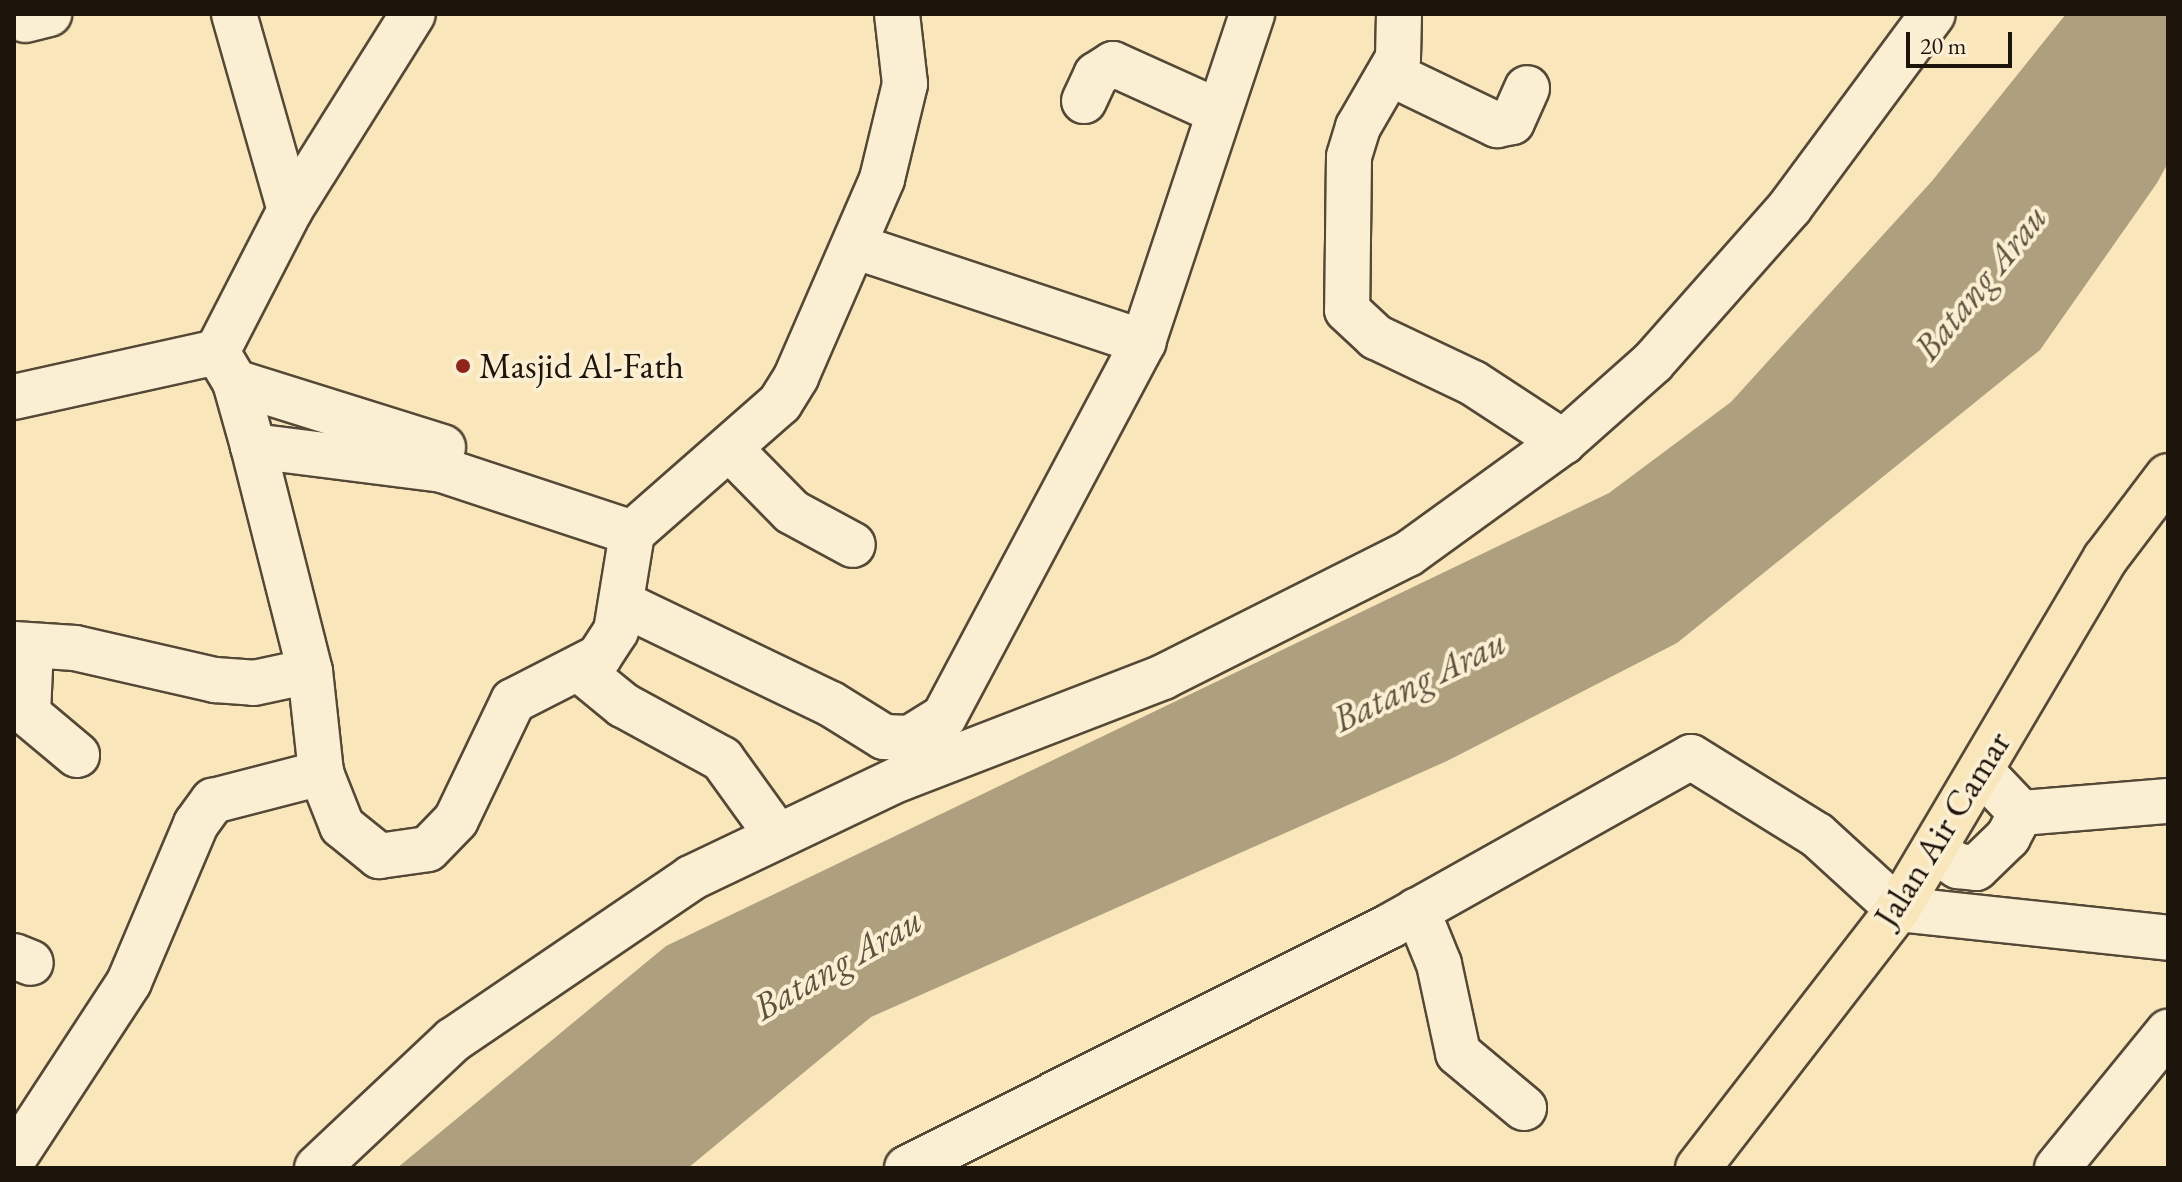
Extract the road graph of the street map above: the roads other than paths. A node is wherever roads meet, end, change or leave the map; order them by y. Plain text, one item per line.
1 (234, 14) edge
2 (413, 14) edge
3 (897, 14) edge
4 (1252, 14) edge
5 (1399, 14) edge
6 (1933, 14) edge
7 (1391, 74) junction
8 (1527, 88) dead end
9 (1084, 101) dead end
10 (1215, 110) junction
11 (290, 210) junction
12 (854, 246) junction
13 (1143, 342) junction
14 (226, 367) junction
15 (14, 397) edge
16 (1563, 442) junction
17 (253, 446) junction
18 (730, 449) junction
19 (468, 455) dead end
20 (2168, 476) edge
21 (632, 533) junction
22 (853, 545) dead end
23 (623, 604) junction
24 (22, 646) edge
25 (579, 669) junction
26 (310, 671) junction
27 (77, 755) dead end
28 (321, 773) junction
29 (1983, 773) junction
30 (2168, 801) edge
31 (2021, 813) junction
32 (776, 834) junction
33 (1934, 850) junction
34 (1898, 909) junction
35 (1404, 918) junction
36 (2168, 938) edge
37 (2168, 1032) edge
38 (1524, 1108) dead end
39 (14, 1158) edge
40 (317, 1168) edge
41 (907, 1168) edge
42 (1698, 1168) edge
43 (2057, 1168) edge

1 - 11 street
2 - 11 street
3 - 12 street
4 - 10 street
5 - 7 street
6 - 16 street
7 - 8 street
7 - 16 street
9 - 10 street
10 - 13 street
11 - 14 street
12 - 13 street
12 - 18 street
13 - 23 street
14 - 15 street
14 - 17 street
14 - 19 street
16 - 32 street
17 - 21 street
17 - 26 street
18 - 21 street
18 - 22 street
20 - 29 main road, Jalan Air Camar
21 - 23 street
23 - 25 street
24 - 26 street
24 - 27 street
25 - 28 street
25 - 32 street
26 - 28 street
28 - 39 street
29 - 31 street
29 - 33 main road, Jalan Air Camar
30 - 31 street
31 - 33 street
32 - 40 street
33 - 34 main road, Jalan Air Camar
34 - 35 street
34 - 36 street
34 - 42 main road, Jalan Air Camar
35 - 38 street
35 - 41 street
37 - 43 street

